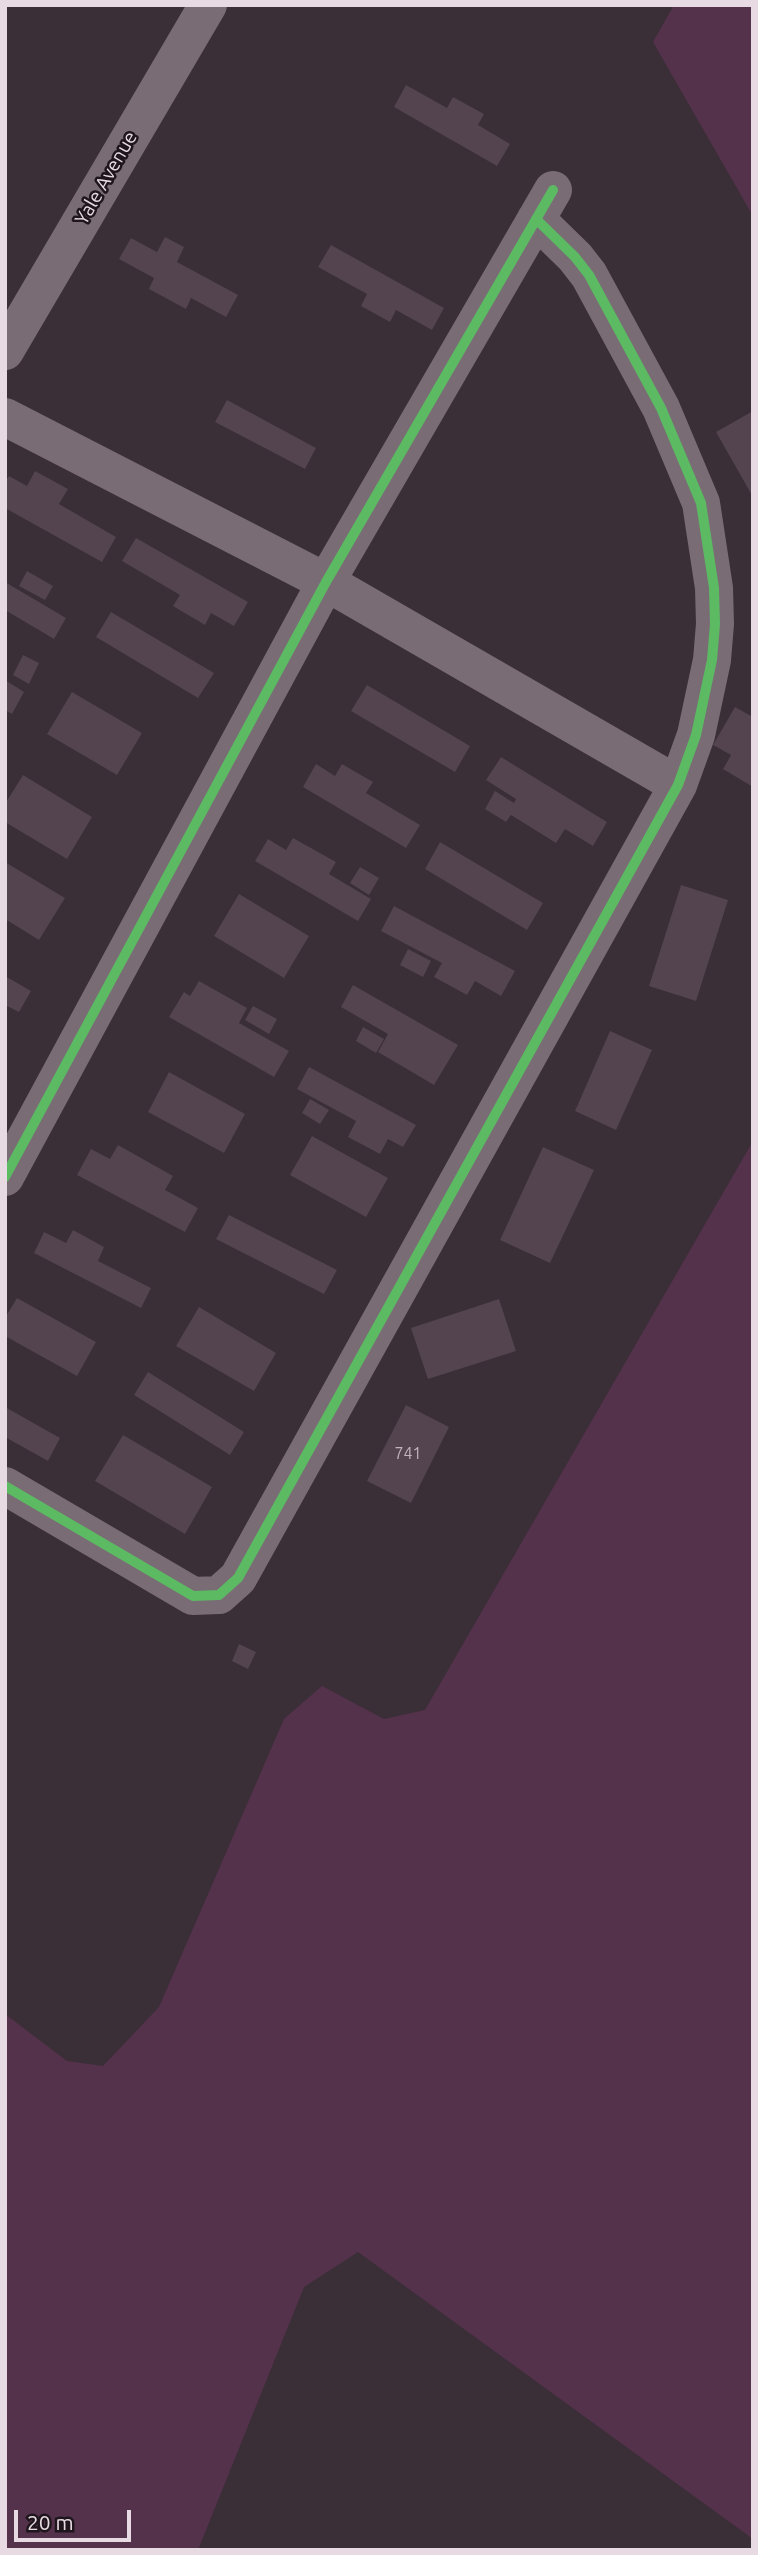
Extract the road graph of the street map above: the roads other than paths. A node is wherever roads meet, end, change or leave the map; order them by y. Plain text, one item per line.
1 (208, 5) edge
2 (5, 351) edge
3 (5, 417) edge
4 (326, 582) junction
5 (678, 785) junction
6 (5, 1177) edge
7 (5, 1486) edge

1 - 2 street, Yale Avenue
3 - 4 street
4 - 5 street
4 - 5 street
4 - 6 street
5 - 7 street

